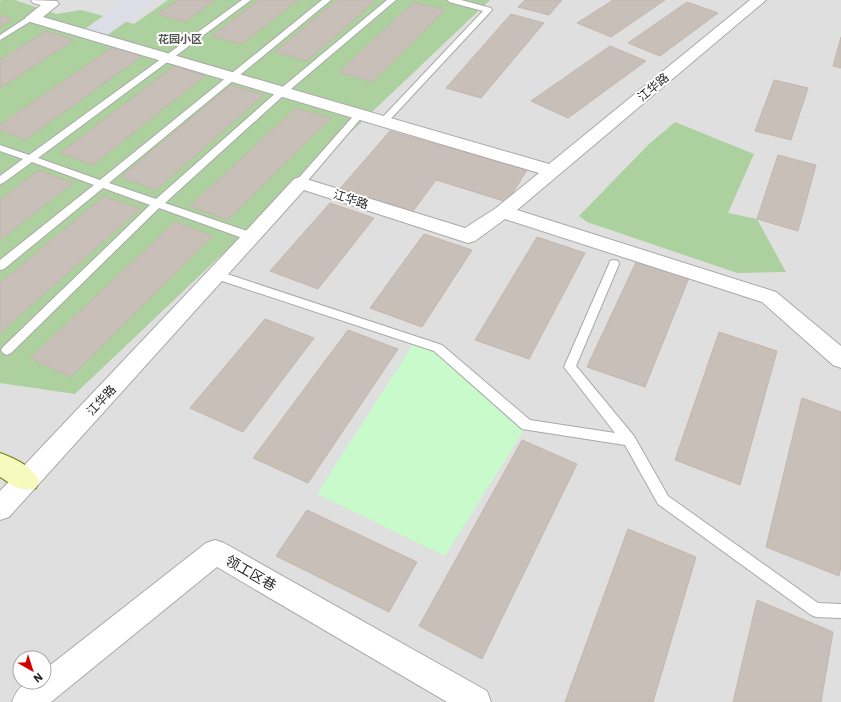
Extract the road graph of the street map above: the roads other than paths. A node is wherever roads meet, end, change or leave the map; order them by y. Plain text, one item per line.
1 (38, 0) edge
2 (247, 0) edge
3 (327, 0) edge
4 (392, 0) edge
5 (452, 0) edge
6 (759, 0) edge
7 (32, 18) junction
8 (0, 38) edge
9 (168, 58) junction
10 (232, 77) junction
11 (282, 92) junction
12 (359, 115) junction
13 (383, 122) junction
14 (0, 148) edge
15 (30, 159) junction
16 (552, 171) junction
17 (0, 181) edge
18 (300, 183) junction
19 (102, 184) junction
20 (157, 204) junction
21 (503, 212) junction
22 (252, 237) junction
23 (614, 264) dead end
24 (0, 266) edge
25 (217, 275) junction
26 (7, 350) dead end
27 (841, 358) edge
28 (629, 440) junction
29 (0, 464) edge
30 (27, 480) junction
31 (0, 509) edge
32 (841, 611) edge
33 (27, 702) edge
34 (476, 702) edge

1 - 7 street
2 - 9 lane
3 - 10 lane
4 - 11 lane
5 - 13 lane
6 - 16 street, 江华路
7 - 8 lane
7 - 9 street
9 - 10 street
9 - 15 lane
10 - 11 street
10 - 19 lane
11 - 12 street
11 - 20 lane
12 - 13 street
12 - 18 lane
13 - 16 street
14 - 15 lane
15 - 17 lane
15 - 19 lane
16 - 21 street, 江华路
18 - 21 street, 江华路
18 - 22 street, 江华路
19 - 20 lane
19 - 24 lane
20 - 22 lane
20 - 26 lane
21 - 27 street
22 - 25 street, 江华路
23 - 28 lane
25 - 28 lane
25 - 30 street, 江华路
28 - 32 lane
29 - 30 street
30 - 31 street, 江华路
33 - 34 street, 领工区巷

